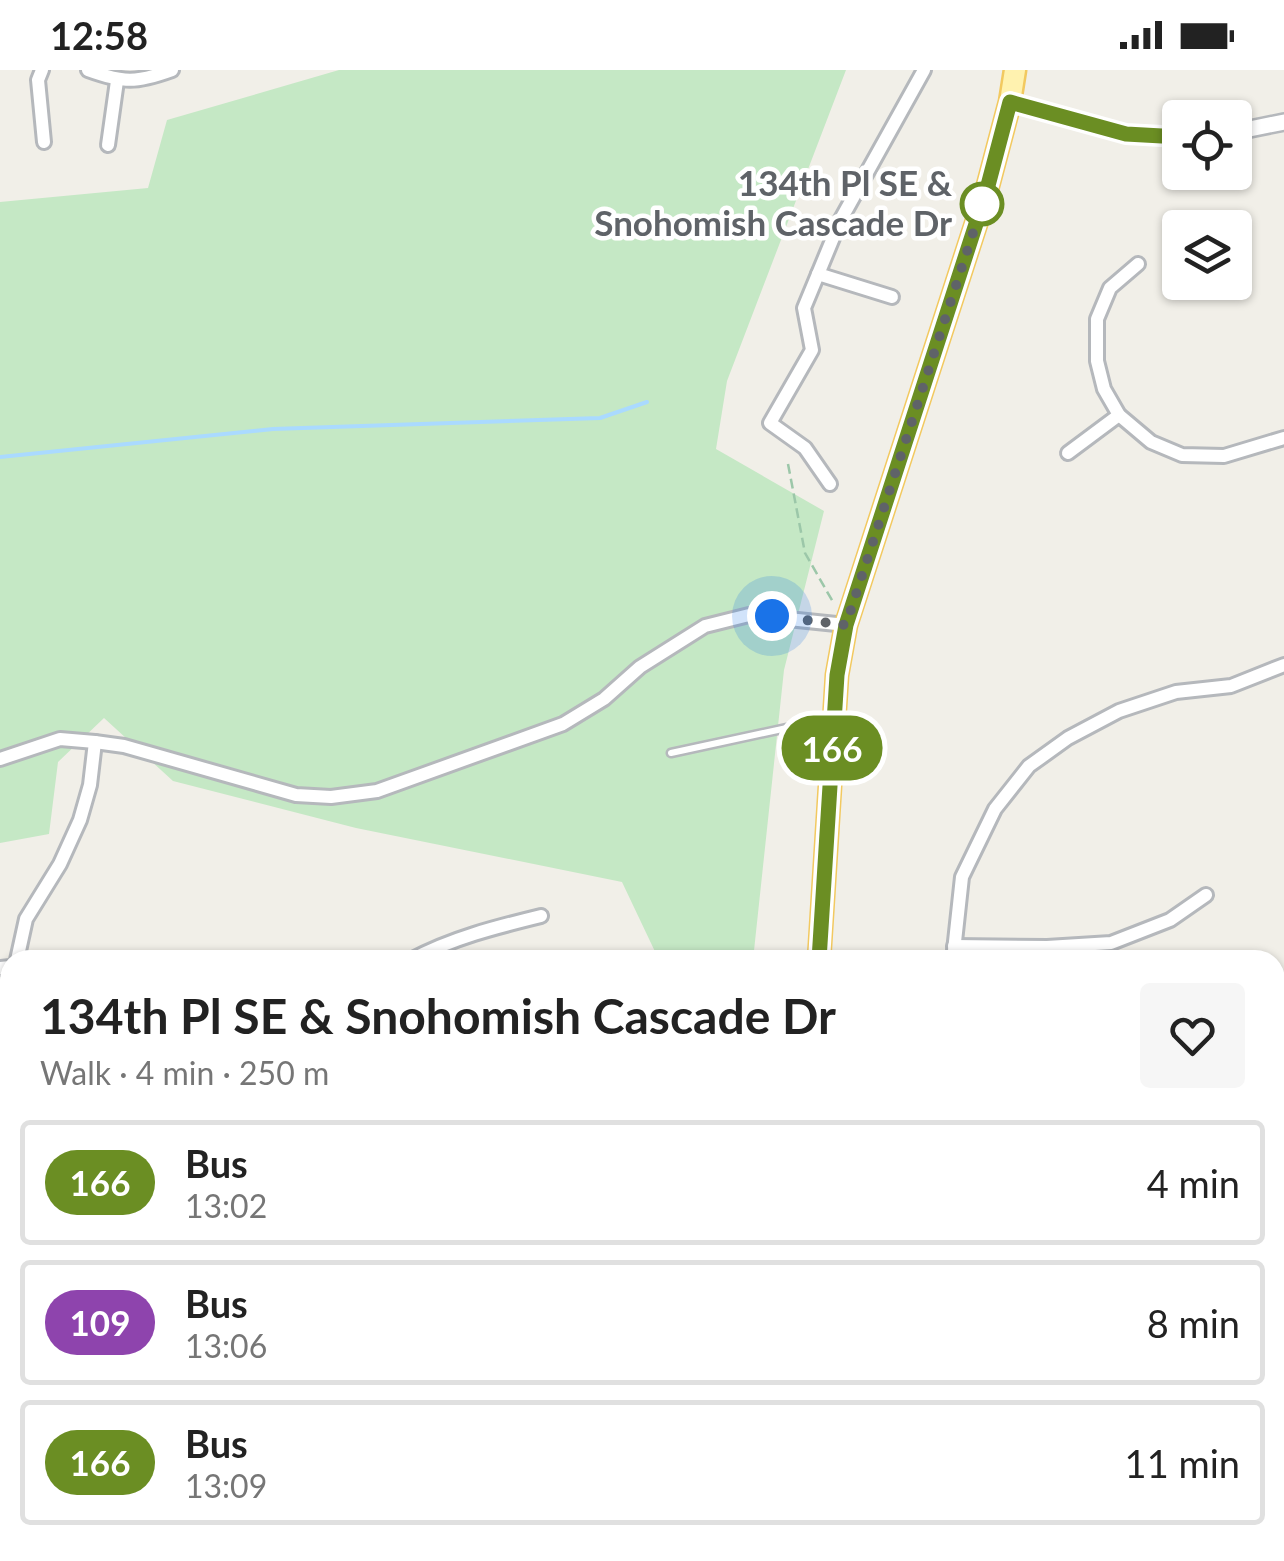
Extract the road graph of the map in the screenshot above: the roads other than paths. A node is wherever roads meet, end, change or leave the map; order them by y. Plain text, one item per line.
1 (42, 70) edge
2 (88, 70) edge
3 (172, 70) edge
4 (924, 70) edge
5 (1015, 70) edge
6 (117, 81) junction
7 (1010, 102) junction
8 (1284, 122) edge
9 (1252, 129) edge
10 (1162, 137) edge
11 (44, 142) dead end
12 (108, 145) dead end
13 (1138, 264) dead end
14 (818, 274) junction
15 (892, 297) dead end
16 (1119, 415) junction
17 (1284, 438) edge
18 (1068, 453) dead end
19 (830, 484) dead end
20 (846, 625) junction
21 (1284, 665) edge
22 (834, 724) junction
23 (94, 742) junction
24 (671, 753) dead end
25 (0, 759) edge
26 (1206, 896) dead end
27 (541, 916) dead end
28 (19, 950) edge
29 (430, 950) edge
30 (820, 950) edge
31 (953, 950) edge
32 (1000, 950) edge

1 - 11 street
2 - 6 street
3 - 6 street
4 - 14 street
5 - 7 main road
6 - 12 street
7 - 10 street
7 - 20 main road
8 - 9 street
13 - 16 street
14 - 15 street
14 - 19 street
16 - 17 street
16 - 18 street
20 - 22 main road
20 - 23 street
21 - 31 street
22 - 24 lane
22 - 30 main road
23 - 25 street
23 - 28 street
26 - 32 street
27 - 29 street

